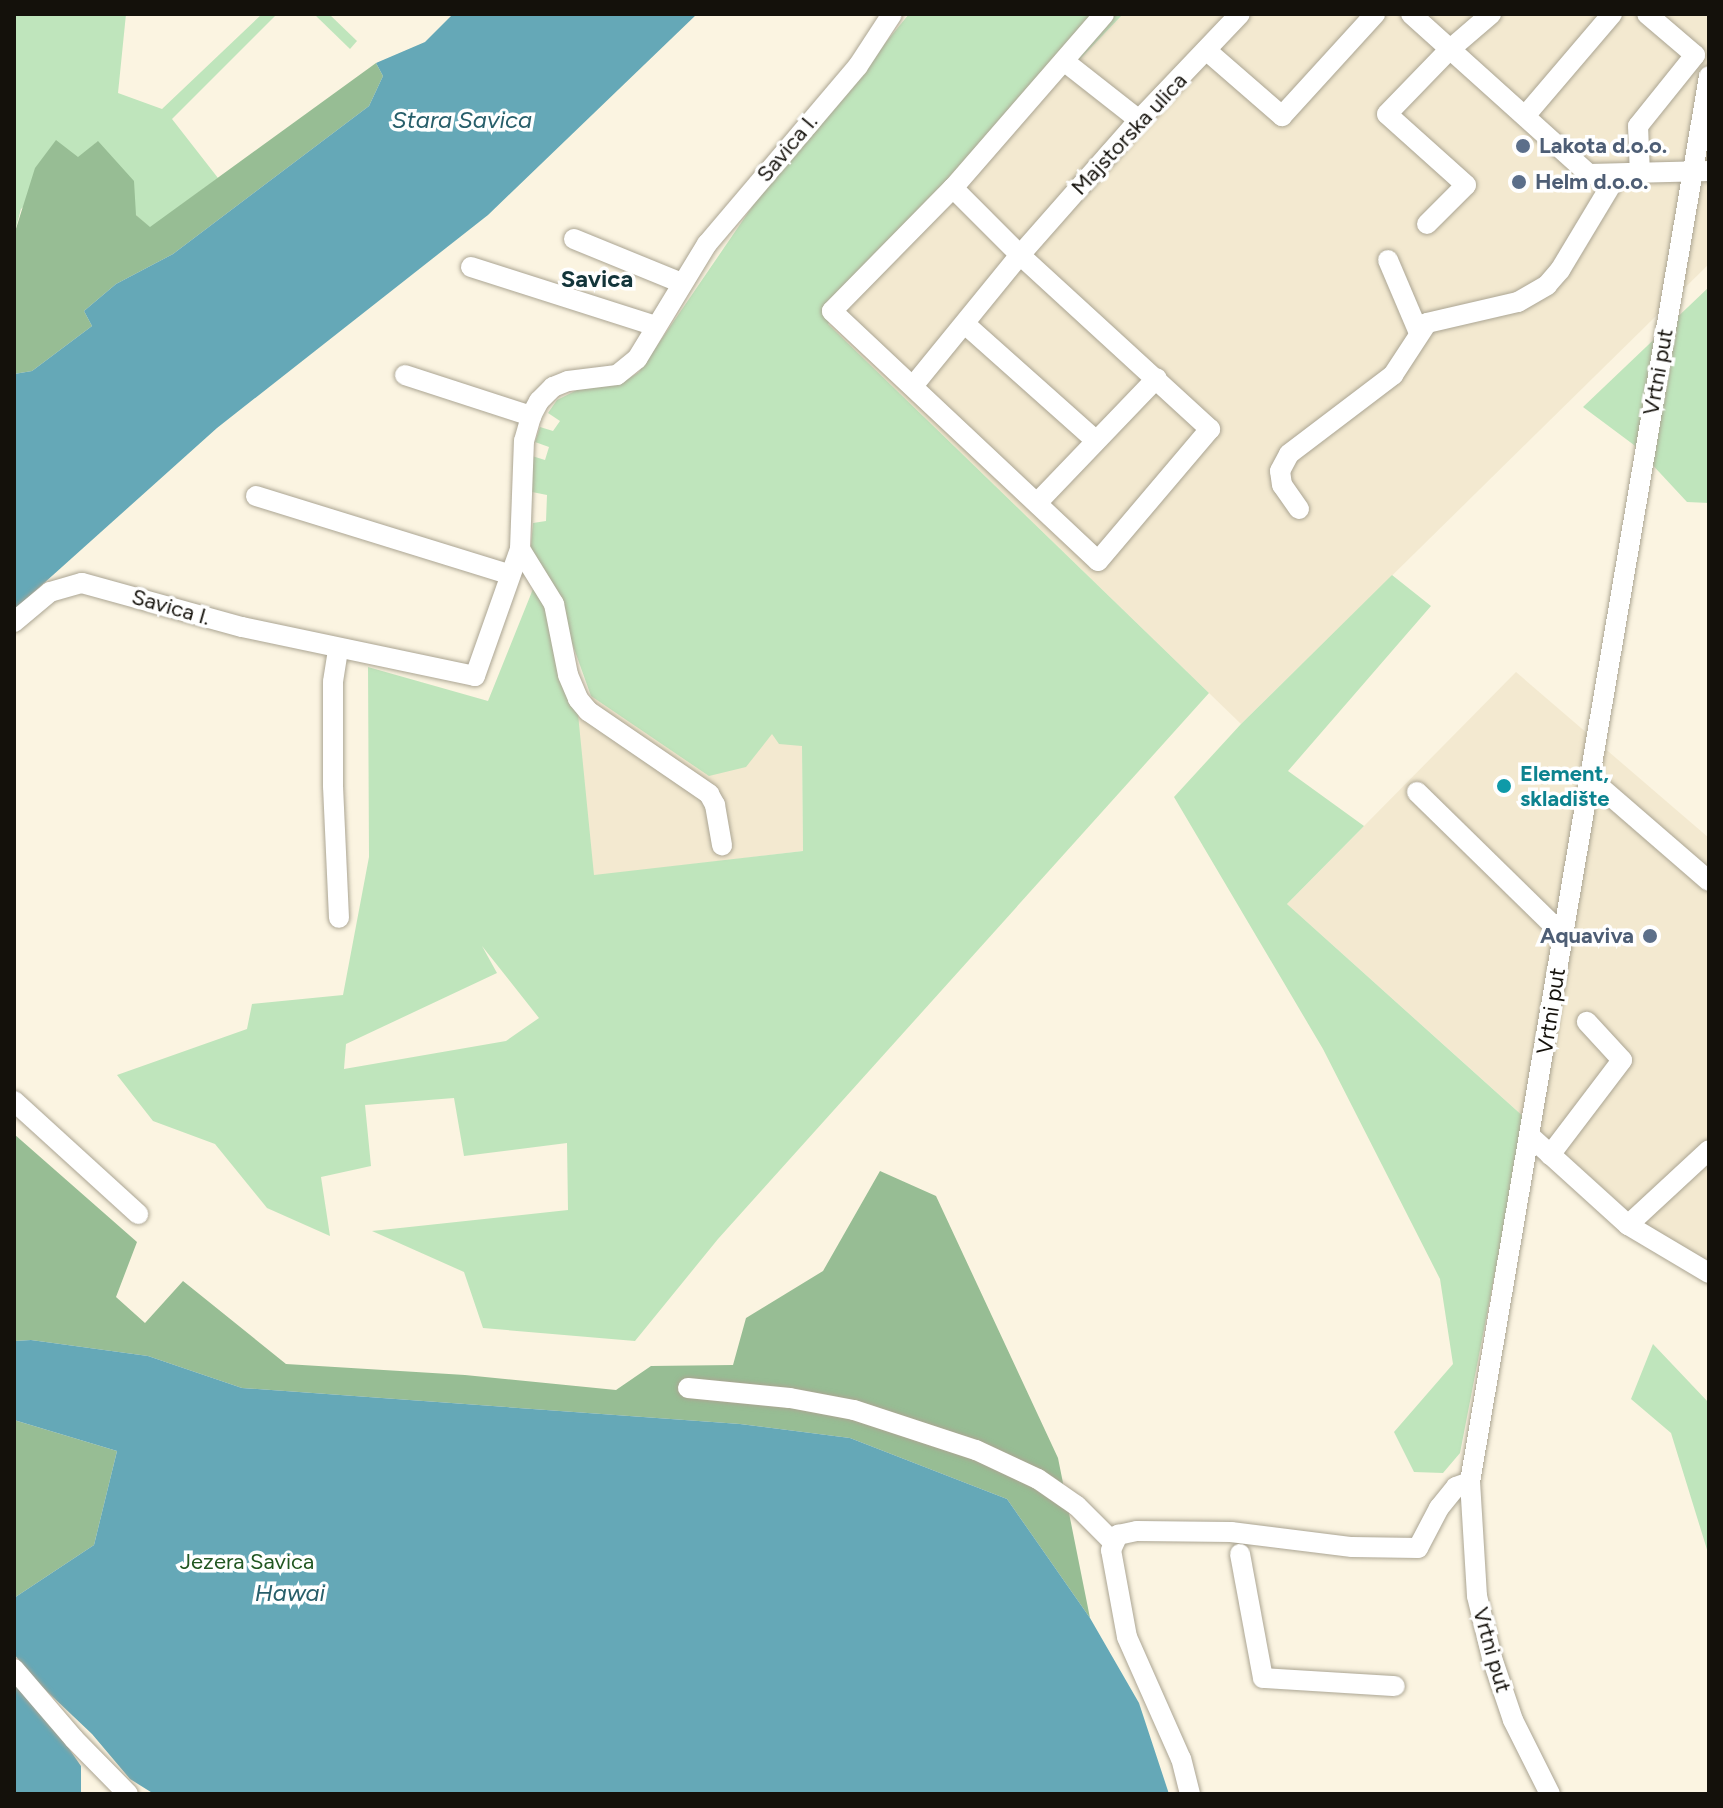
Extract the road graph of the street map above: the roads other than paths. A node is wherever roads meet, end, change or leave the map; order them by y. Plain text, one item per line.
1 (892, 14) edge
2 (1104, 14) edge
3 (1240, 14) edge
4 (1375, 14) edge
5 (1411, 14) edge
6 (1491, 14) edge
7 (1612, 14) edge
8 (1647, 14) edge
9 (1206, 50) junction
10 (1448, 51) junction
11 (1064, 61) junction
12 (1709, 76) edge
13 (1525, 116) junction
14 (1139, 120) junction
15 (1701, 172) edge
16 (1617, 175) junction
17 (1640, 175) junction
18 (953, 188) junction
19 (1427, 224) dead end
20 (574, 239) dead end
21 (1020, 255) junction
22 (1388, 260) dead end
23 (471, 267) dead end
24 (682, 283) junction
25 (965, 324) junction
26 (656, 326) junction
27 (1419, 333) junction
28 (405, 375) dead end
29 (1157, 378) junction
30 (913, 386) junction
31 (531, 416) junction
32 (1095, 440) junction
33 (256, 496) dead end
34 (1037, 503) junction
35 (1299, 509) dead end
36 (520, 549) junction
37 (508, 574) junction
38 (14, 622) edge
39 (338, 650) junction
40 (1590, 778) junction
41 (1417, 792) dead end
42 (722, 845) dead end
43 (1709, 881) edge
44 (339, 918) dead end
45 (1563, 935) junction
46 (1587, 1022) dead end
47 (14, 1101) edge
48 (1531, 1137) junction
49 (1709, 1150) edge
50 (1550, 1155) junction
51 (138, 1214) dead end
52 (1628, 1225) junction
53 (1709, 1273) edge
54 (688, 1388) dead end
55 (1470, 1482) junction
56 (1113, 1542) junction
57 (1240, 1554) dead end
58 (14, 1669) edge
59 (1395, 1686) dead end
60 (128, 1794) edge
61 (1190, 1794) edge
62 (1550, 1794) edge

1 - 24 street, Savica I.
2 - 11 street
3 - 9 street, Majstorska ulica
4 - 9 street
5 - 10 street
6 - 10 street
7 - 13 street
8 - 17 street
9 - 14 street, Majstorska ulica
10 - 13 street
10 - 19 street
11 - 14 street
11 - 18 street
12 - 15 street, Vrtni put
13 - 16 street
14 - 21 street, Majstorska ulica
15 - 17 street
15 - 40 street, Vrtni put
16 - 17 street
16 - 27 street
18 - 21 street
18 - 30 street
20 - 24 street
21 - 25 street, Majstorska ulica
21 - 29 street
22 - 27 street
23 - 26 street
24 - 26 street, Savica I.
25 - 30 street, Majstorska ulica
25 - 32 street
26 - 31 street, Savica I.
27 - 35 street
28 - 31 street
29 - 32 street
29 - 34 street
30 - 34 street
31 - 36 street, Savica I.
32 - 34 street
33 - 37 street
36 - 37 street, Savica I.
36 - 42 street
37 - 39 street, Savica I.
38 - 39 street, Savica I.
39 - 44 street
40 - 43 street
40 - 45 street, Vrtni put
41 - 45 street
45 - 48 street, Vrtni put
46 - 50 street
47 - 51 street
48 - 50 street
48 - 55 street, Vrtni put
49 - 52 street
50 - 52 street
52 - 53 street
54 - 56 street
55 - 56 street
55 - 62 street, Vrtni put
56 - 61 street
57 - 59 street
58 - 60 street

